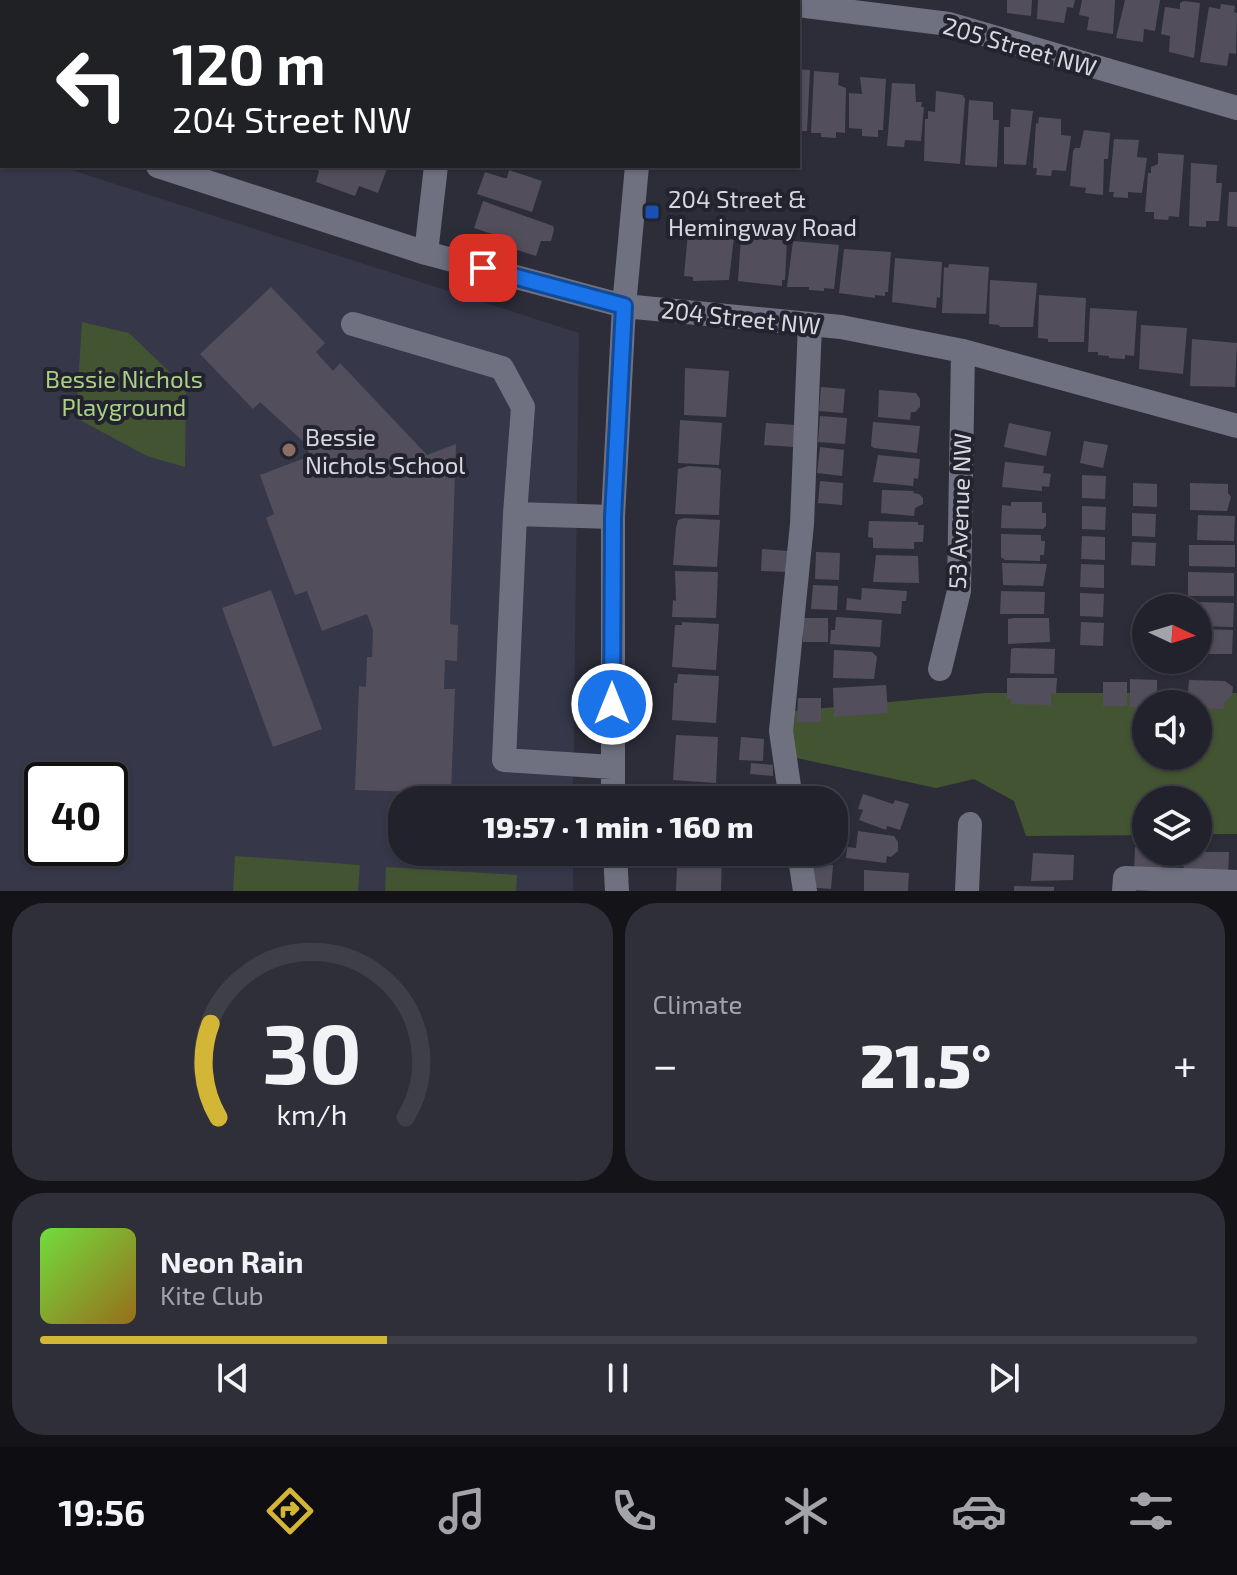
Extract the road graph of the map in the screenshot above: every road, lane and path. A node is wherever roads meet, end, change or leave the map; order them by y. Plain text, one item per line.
1 (800, 5) edge
2 (1237, 108) edge
3 (164, 168) edge
4 (436, 168) edge
5 (637, 168) edge
6 (426, 253) junction
7 (624, 306) junction
8 (353, 324) dead end
9 (810, 324) junction
10 (963, 351) junction
11 (1237, 426) edge
12 (515, 514) junction
13 (613, 517) junction
14 (940, 669) dead end
15 (612, 767) junction
16 (613, 786) edge
17 (789, 786) edge
18 (970, 824) dead end
19 (616, 866) edge
20 (801, 866) edge
21 (1237, 882) edge
22 (617, 891) edge
23 (805, 891) edge
24 (967, 891) edge
25 (1124, 891) edge

1 - 2 street, 205 Street NW
3 - 6 street, 204 Street NW
4 - 6 street
5 - 7 street
6 - 7 street, 204 Street NW
7 - 9 street, 204 Street NW
7 - 13 street
8 - 12 street
9 - 10 street, 204 Street NW
9 - 17 street
10 - 11 street, 204 Street NW
10 - 14 street, 53 Avenue NW
12 - 13 street
12 - 15 street
13 - 15 street
15 - 16 street
18 - 24 street
19 - 22 street
20 - 23 street
21 - 25 street

